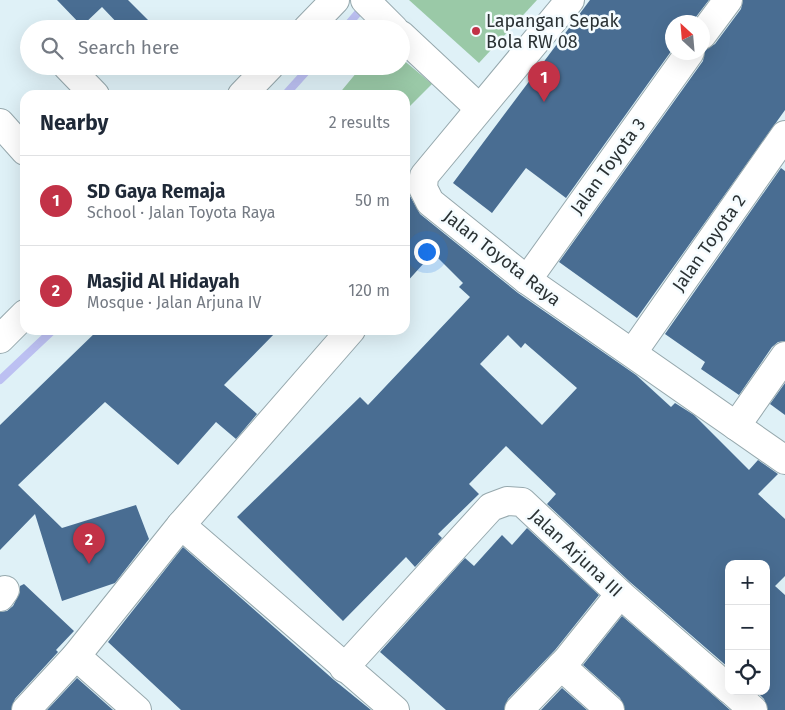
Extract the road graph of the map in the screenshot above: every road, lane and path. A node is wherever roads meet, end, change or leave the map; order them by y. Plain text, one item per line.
1 (335, 0) edge
2 (365, 0) edge
3 (570, 0) edge
4 (728, 0) edge
5 (316, 20) edge
6 (385, 20) edge
7 (710, 24) edge
8 (410, 44) edge
9 (684, 60) edge
10 (76, 75) edge
11 (261, 75) edge
12 (90, 90) edge
13 (247, 90) edge
14 (479, 108) junction
15 (0, 123) edge
16 (785, 135) edge
17 (20, 145) edge
18 (527, 280) junction
19 (20, 319) edge
20 (347, 335) edge
21 (0, 339) edge
22 (633, 352) junction
23 (785, 356) edge
24 (736, 426) junction
25 (785, 460) edge
26 (181, 525) junction
27 (620, 594) junction
28 (76, 656) junction
29 (561, 666) junction
30 (344, 668) junction
31 (725, 686) edge
32 (736, 695) edge
33 (26, 710) edge
34 (137, 710) edge
35 (394, 710) edge
36 (519, 710) edge
37 (610, 710) edge
38 (753, 710) edge

1 - 5 street
2 - 6 street
3 - 14 street, Jalan Toyota Raya
4 - 7 street
8 - 14 street
9 - 18 street, Jalan Toyota 3
10 - 12 street
11 - 13 street
14 - 18 street, Jalan Toyota Raya
15 - 17 street
16 - 22 street, Jalan Toyota 2
18 - 22 street, Jalan Toyota Raya
19 - 21 street
20 - 26 street
22 - 24 street, Jalan Toyota Raya
23 - 24 street
24 - 25 street, Jalan Toyota Raya
26 - 28 street
26 - 30 street
27 - 29 street
27 - 30 street, Jalan Arjuna III
27 - 31 street, Jalan Arjuna III
28 - 33 street
28 - 34 street
29 - 36 street
29 - 37 street
30 - 35 street
32 - 38 street, Jalan Arjuna III

